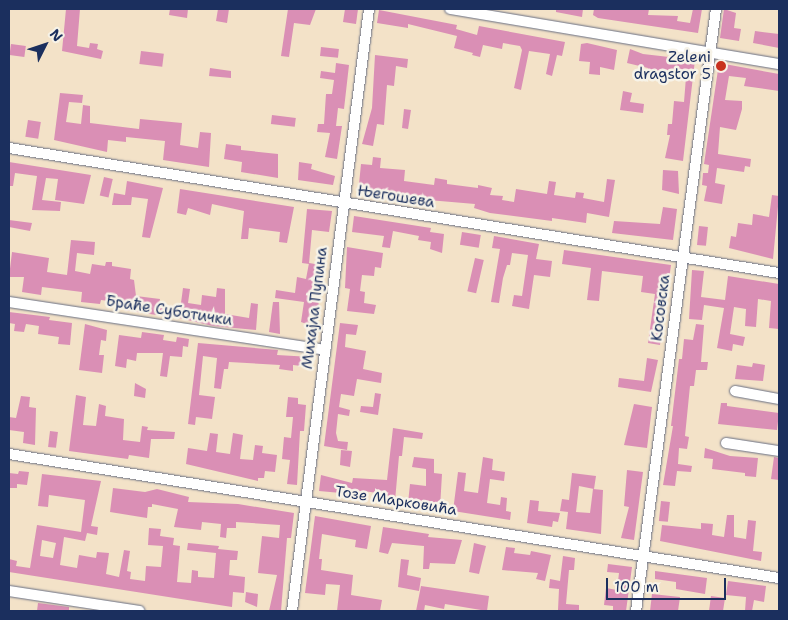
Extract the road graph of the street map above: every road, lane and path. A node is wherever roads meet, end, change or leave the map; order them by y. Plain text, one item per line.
1 (369, 9) edge
2 (450, 9) edge
3 (716, 9) edge
4 (709, 52) junction
5 (779, 64) edge
6 (9, 148) edge
7 (343, 204) junction
8 (682, 256) junction
9 (779, 273) edge
10 (9, 302) edge
11 (325, 350) junction
12 (735, 391) dead end
13 (779, 399) edge
14 (726, 443) dead end
15 (779, 451) edge
16 (9, 454) edge
17 (304, 501) junction
18 (643, 556) junction
19 (779, 578) edge
20 (9, 591) edge
21 (139, 611) edge
22 (292, 611) edge
23 (636, 611) edge

1 - 7 street, Михајла Пупина
2 - 4 street
3 - 4 street, Косовска
4 - 5 street
4 - 8 street, Косовска
6 - 7 street, Његошева
7 - 8 street, Његошева
7 - 11 street, Михајла Пупина
8 - 9 street, Његошева
8 - 18 street, Косовска
10 - 11 street, Браће Суботички
11 - 17 street, Михајла Пупина
12 - 13 street
14 - 15 street
16 - 17 street, Тозе Марковића
17 - 18 street, Тозе Марковића
17 - 22 street, Михајла Пупина
18 - 19 street, Тозе Марковића
18 - 23 street, Косовска
20 - 21 street

